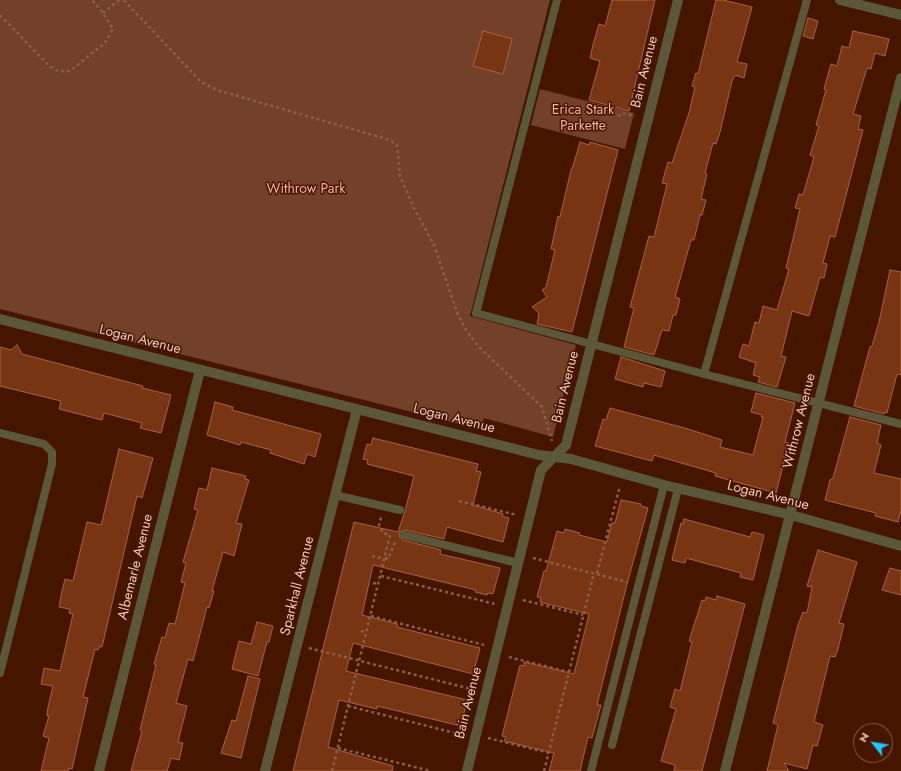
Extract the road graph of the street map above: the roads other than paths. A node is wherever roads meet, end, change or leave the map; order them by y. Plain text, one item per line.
1 (557, 0) edge
2 (678, 0) edge
3 (807, 0) edge
4 (840, 0) edge
5 (901, 15) edge
6 (901, 78) edge
7 (0, 319) edge
8 (592, 344) junction
9 (200, 370) junction
10 (704, 374) junction
11 (819, 402) junction
12 (357, 409) junction
13 (901, 424) edge
14 (0, 433) edge
15 (553, 458) junction
16 (664, 485) junction
17 (678, 489) junction
18 (336, 495) junction
19 (400, 510) dead end
20 (791, 516) junction
21 (404, 536) road end
22 (901, 546) edge
23 (518, 563) junction
24 (0, 673) edge
25 (612, 745) dead end
26 (99, 771) edge
27 (265, 771) edge
28 (467, 771) edge
29 (591, 771) edge
30 (725, 771) edge

1 - 8 lane
2 - 8 street, Bain Avenue
3 - 10 lane
4 - 5 street
6 - 11 street, Withrow Avenue
7 - 9 street, Logan Avenue
8 - 10 lane
8 - 15 street, Bain Avenue
9 - 12 street, Logan Avenue
9 - 26 street, Albemarle Avenue
10 - 11 lane
11 - 13 lane
11 - 20 street, Withrow Avenue
12 - 15 street, Logan Avenue
12 - 18 street, Sparkhall Avenue
14 - 24 lane
15 - 16 street, Logan Avenue
15 - 23 street, Bain Avenue
16 - 17 street, Logan Avenue
16 - 29 lane
17 - 20 street, Logan Avenue
17 - 25 lane
18 - 19 lane
18 - 27 street, Sparkhall Avenue
20 - 22 street, Logan Avenue
20 - 30 street, Withrow Avenue
21 - 23 lane
23 - 28 street, Bain Avenue

